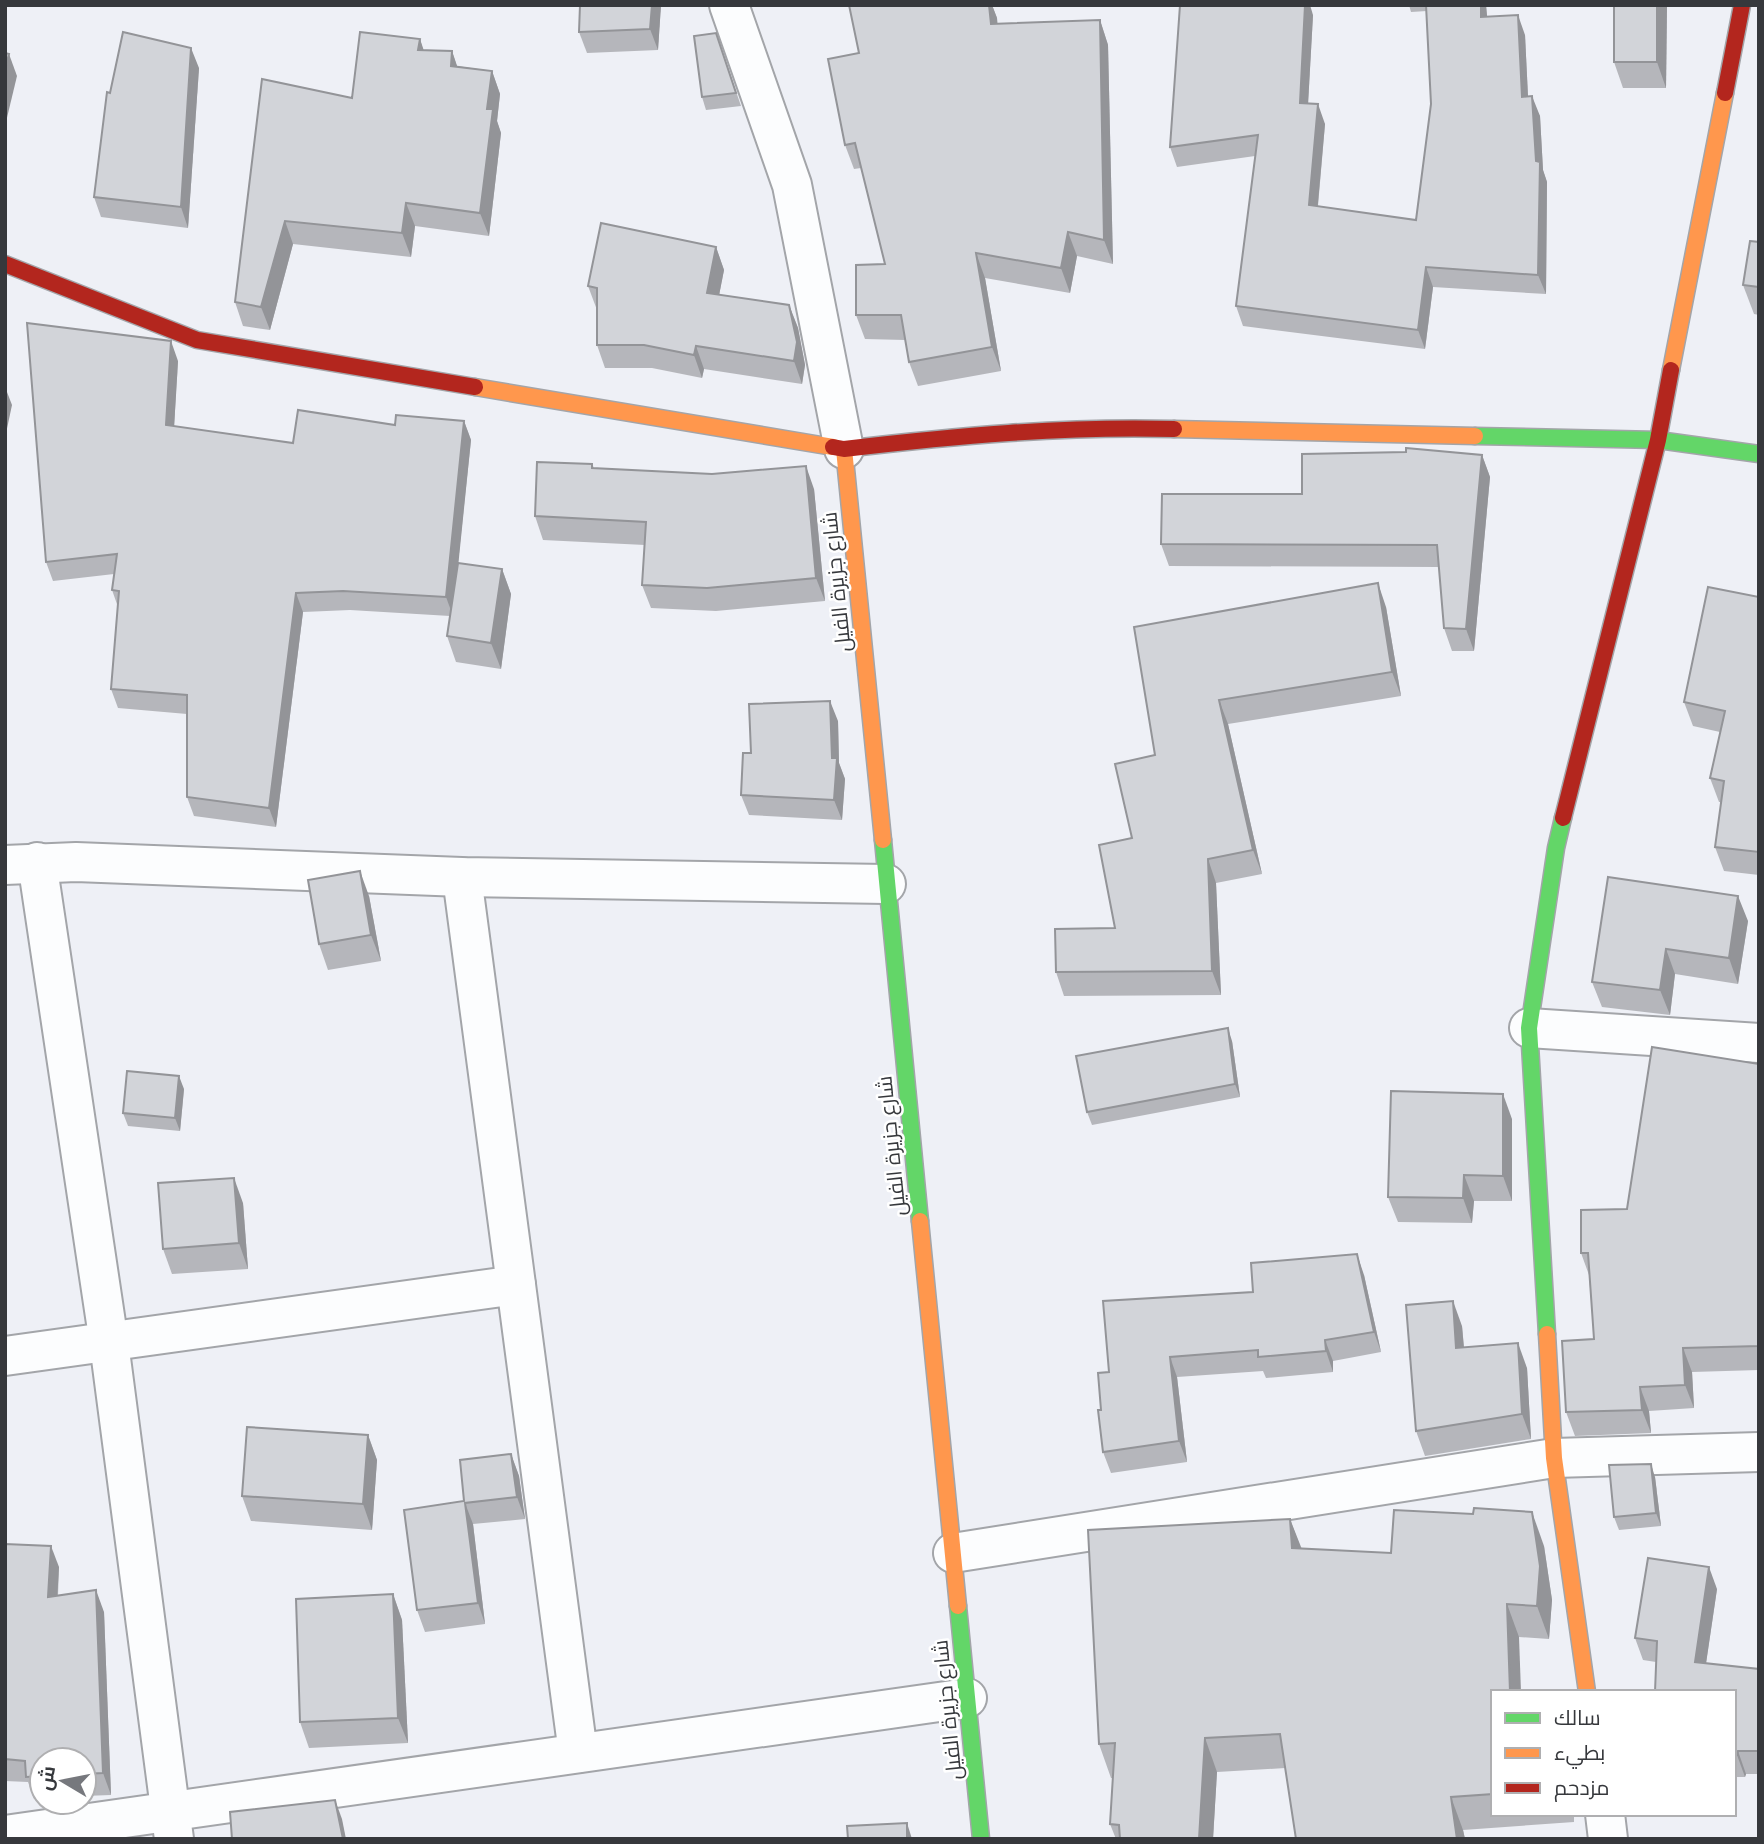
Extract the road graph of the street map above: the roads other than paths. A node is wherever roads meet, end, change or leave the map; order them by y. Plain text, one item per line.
1 (729, 5) edge
2 (1742, 5) edge
3 (5, 264) edge
4 (1658, 440) junction
5 (844, 449) junction
6 (1759, 454) edge
7 (21, 864) edge
8 (462, 877) junction
9 (886, 884) junction
10 (1529, 1028) junction
11 (1759, 1043) edge
12 (516, 1285) junction
13 (109, 1343) junction
14 (5, 1356) edge
15 (1759, 1452) edge
16 (1554, 1458) junction
17 (953, 1553) junction
18 (1587, 1690) edge
19 (967, 1698) junction
20 (578, 1753) junction
21 (1605, 1816) edge
22 (173, 1825) edge
23 (5, 1835) edge
24 (981, 1839) edge
25 (1608, 1839) edge

1 - 5 street
2 - 4 street
3 - 5 street
4 - 5 street
4 - 6 street
4 - 10 street
5 - 9 street, شارع جزيرة الفيل
7 - 8 street
7 - 13 street
8 - 9 street
8 - 12 street
9 - 17 street, شارع جزيرة الفيل
10 - 11 street
10 - 16 street
12 - 13 street
12 - 20 street
13 - 14 street
13 - 22 street
15 - 16 street
16 - 17 street
16 - 18 street
17 - 19 street, شارع جزيرة الفيل
19 - 20 street
19 - 24 street, شارع جزيرة الفيل
20 - 22 street
21 - 25 street
22 - 23 street

